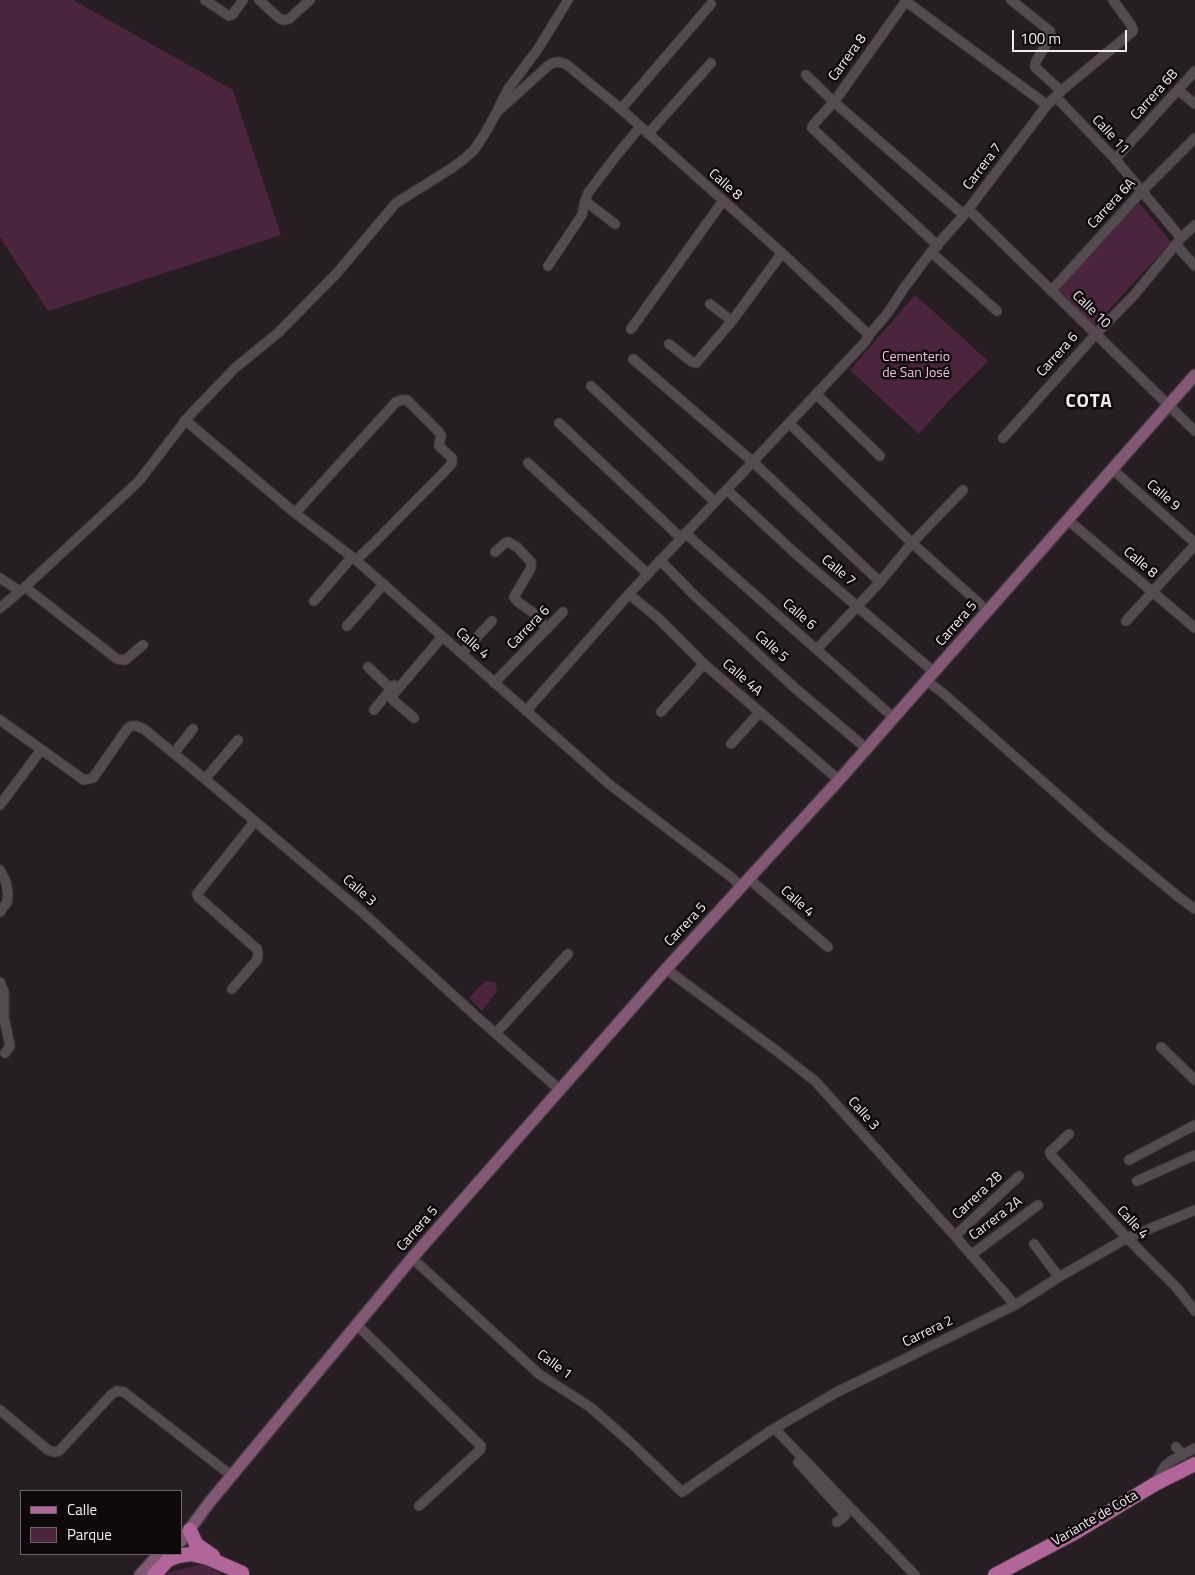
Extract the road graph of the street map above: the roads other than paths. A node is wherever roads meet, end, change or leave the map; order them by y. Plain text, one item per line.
1 (206, 0) edge
2 (243, 0) edge
3 (259, 0) edge
4 (310, 0) edge
5 (568, 0) edge
6 (1011, 0) edge
7 (1112, 0) edge
8 (905, 1) edge
9 (711, 4) dead end
10 (711, 63) dead end
11 (1195, 71) edge
12 (806, 75) dead end
13 (1178, 90) junction
14 (1058, 94) junction
15 (834, 102) junction
16 (1195, 104) edge
17 (1047, 105) junction
18 (621, 110) junction
19 (497, 112) junction
20 (644, 130) junction
21 (1195, 138) edge
22 (1115, 159) junction
23 (1142, 191) junction
24 (585, 201) junction
25 (723, 201) junction
26 (966, 212) junction
27 (615, 224) dead end
28 (1195, 225) edge
29 (1178, 242) junction
30 (934, 249) junction
31 (782, 253) junction
32 (548, 266) dead end
33 (1195, 266) edge
34 (1051, 291) junction
35 (710, 304) dead end
36 (997, 311) dead end
37 (732, 321) junction
38 (631, 329) dead end
39 (1096, 334) junction
40 (869, 335) junction
41 (669, 344) dead end
42 (633, 359) dead end
43 (1195, 375) edge
44 (591, 386) dead end
45 (816, 394) junction
46 (1168, 405) junction
47 (185, 420) junction
48 (559, 423) dead end
49 (789, 423) junction
50 (1195, 431) edge
51 (1003, 438) dead end
52 (880, 456) dead end
53 (753, 462) junction
54 (528, 463) dead end
55 (1112, 470) junction
56 (727, 490) junction
57 (963, 490) dead end
58 (715, 502) junction
59 (295, 513) junction
60 (1068, 520) junction
61 (683, 536) junction
62 (912, 543) junction
63 (1195, 544) edge
64 (495, 552) dead end
65 (354, 559) junction
66 (660, 560) junction
67 (648, 574) junction
68 (0, 578) edge
69 (880, 582) junction
70 (384, 584) junction
71 (23, 589) junction
72 (1152, 591) junction
73 (629, 594) junction
74 (314, 601) dead end
75 (2, 604) edge
76 (981, 604) dead end
77 (857, 605) junction
78 (563, 612) dead end
79 (492, 621) dead end
80 (1126, 621) dead end
81 (348, 626) dead end
82 (1195, 628) edge
83 (547, 630) junction
84 (441, 635) junction
85 (143, 645) dead end
86 (817, 649) junction
87 (462, 653) junction
88 (704, 664) junction
89 (368, 667) dead end
90 (930, 676) junction
91 (494, 684) junction
92 (391, 689) junction
93 (374, 710) dead end
94 (526, 711) junction
95 (661, 712) dead end
96 (760, 712) junction
97 (414, 718) dead end
98 (894, 718) junction
99 (0, 720) edge
100 (193, 729) dead end
101 (238, 740) dead end
102 (732, 744) dead end
103 (867, 749) junction
104 (41, 750) junction
105 (174, 753) junction
106 (206, 779) junction
107 (839, 780) junction
108 (0, 805) edge
109 (255, 821) junction
110 (0, 870) edge
111 (745, 883) junction
112 (1195, 909) edge
113 (0, 912) edge
114 (828, 946) dead end
115 (568, 954) dead end
116 (666, 969) junction
117 (0, 982) edge
118 (232, 989) dead end
119 (496, 1033) junction
120 (1162, 1046) dead end
121 (5, 1053) dead end
122 (1195, 1080) edge
123 (560, 1090) junction
124 (1195, 1125) edge
125 (1069, 1134) dead end
126 (1195, 1155) edge
127 (1129, 1160) dead end
128 (1019, 1176) dead end
129 (1137, 1182) dead end
130 (1038, 1205) dead end
131 (1195, 1210) edge
132 (955, 1236) junction
133 (1127, 1238) junction
134 (1034, 1244) dead end
135 (970, 1255) junction
136 (412, 1258) junction
137 (1059, 1277) junction
138 (1014, 1305) junction
139 (1195, 1312) edge
140 (357, 1325) junction
141 (0, 1410) edge
142 (772, 1430) junction
143 (1176, 1447) dead end
144 (1195, 1448) edge
145 (1183, 1455) junction
146 (1195, 1464) edge
147 (232, 1476) junction
148 (1155, 1484) junction
149 (682, 1492) joint
150 (418, 1506) dead end
151 (837, 1522) dead end
152 (184, 1534) edge
153 (182, 1547) edge
154 (202, 1549) junction
155 (165, 1556) edge
156 (243, 1574) edge
157 (140, 1575) edge
158 (148, 1575) edge
159 (154, 1575) edge
160 (915, 1575) edge
161 (995, 1575) edge

1 - 2 street
3 - 4 street
5 - 19 street
6 - 14 street, Calle 11
7 - 14 street, Carrera 7
8 - 15 street, Carrera 8
8 - 17 street
9 - 18 street
10 - 20 street
11 - 13 street, Carrera 6B
12 - 15 street, Calle 10
13 - 16 street
13 - 22 street, Carrera 6B
14 - 17 street, Carrera 7
14 - 22 street, Calle 11
15 - 26 street, Calle 10
15 - 30 street, Carrera 8
17 - 26 street, Carrera 7
18 - 19 street, Calle 8
18 - 20 street, Calle 8
19 - 47 street
20 - 24 street
20 - 25 street, Calle 8
21 - 23 street, Carrera 6A
22 - 23 street, Calle 11
23 - 29 street, Calle 11
23 - 34 street, Carrera 6A
24 - 27 street
24 - 32 street
25 - 31 street, Calle 8
25 - 38 street
26 - 30 street, Carrera 7
26 - 34 street, Calle 10
28 - 29 street, Carrera 6
29 - 33 street, Calle 11
29 - 39 street, Carrera 6
30 - 36 street
30 - 40 street, Carrera 7
31 - 37 street
31 - 40 street, Calle 8
34 - 39 street, Calle 10
35 - 37 street
37 - 41 street
39 - 46 street, Calle 10
39 - 51 street, Carrera 6
40 - 45 street, Carrera 7
42 - 53 street
43 - 46 main road, Carrera 5
44 - 58 street
45 - 49 street, Carrera 7
45 - 52 street
46 - 50 street, Calle 10
46 - 55 main road, Carrera 5
47 - 59 street, Calle 4
47 - 71 street
48 - 61 street, Calle 6
49 - 53 street, Carrera 7
49 - 62 street
53 - 56 street, Carrera 7
53 - 69 street
54 - 67 street
55 - 60 main road, Carrera 5
55 - 63 street, Calle 9
56 - 58 street, Carrera 7
56 - 77 street, Calle 7
57 - 62 street
58 - 61 street, Carrera 7
59 - 65 street, Calle 4
59 - 65 street
60 - 72 street, Calle 8
60 - 90 main road, Carrera 5
61 - 66 street, Carrera 7
61 - 86 street, Calle 6
62 - 69 street
62 - 76 street
63 - 72 street
64 - 83 street
65 - 70 street, Calle 4
65 - 74 street
66 - 67 street, Carrera 7
66 - 103 street, Calle 5
67 - 73 street, Carrera 7
68 - 71 street
69 - 77 street
70 - 81 street
70 - 84 street, Calle 4
71 - 75 street
71 - 85 street
72 - 80 street
72 - 82 street, Calle 8
73 - 88 street, Calle 4A
73 - 94 street, Carrera 7
77 - 86 street
77 - 90 street, Calle 7
78 - 83 street, Carrera 6
79 - 87 street
83 - 91 street, Carrera 6
84 - 87 street, Calle 4
84 - 92 street
84 - 97 street
86 - 98 street, Calle 6
87 - 91 street, Calle 4
88 - 95 street
88 - 96 street, Calle 4A
89 - 92 street
90 - 98 main road, Carrera 5
90 - 112 street, Calle 7
91 - 94 street, Calle 4
92 - 93 street
94 - 111 street, Calle 4
96 - 102 street
96 - 107 street, Calle 4A
98 - 103 main road, Carrera 5
99 - 104 street
100 - 105 street
101 - 106 street
103 - 107 main road, Carrera 5
104 - 105 street, Calle 3
104 - 108 street
105 - 106 street, Calle 3
106 - 109 street, Calle 3
107 - 111 main road, Carrera 5
109 - 118 street
109 - 119 street, Calle 3
110 - 113 street
111 - 114 street, Calle 4
111 - 116 main road, Carrera 5
115 - 119 street
116 - 123 main road, Carrera 5
116 - 132 street, Calle 3
117 - 121 street
119 - 123 street, Calle 3
120 - 122 street
123 - 136 main road, Carrera 5
124 - 127 street
125 - 133 street, Calle 4
126 - 129 street
128 - 132 street, Carrera 2B
130 - 135 street, Carrera 2A
131 - 133 street, Carrera 2
132 - 135 street, Calle 3
133 - 137 street, Carrera 2
133 - 139 street, Calle 4
134 - 137 street
135 - 138 street, Calle 3
136 - 140 main road, Carrera 5
136 - 149 street, Calle 1
137 - 138 street, Carrera 2
138 - 142 street, Carrera 2
140 - 147 main road, Carrera 5
140 - 150 street
141 - 147 street
142 - 149 street, Carrera 2
142 - 151 street
142 - 160 street
143 - 145 street
144 - 145 street
145 - 148 street
146 - 148 main road, Variante de Cota
147 - 152 main road, Carrera 5
148 - 161 main road, Variante de Cota
152 - 154 main road
153 - 154 main road
154 - 156 main road
155 - 156 main road
155 - 157 main road
155 - 158 main road
155 - 159 main road

